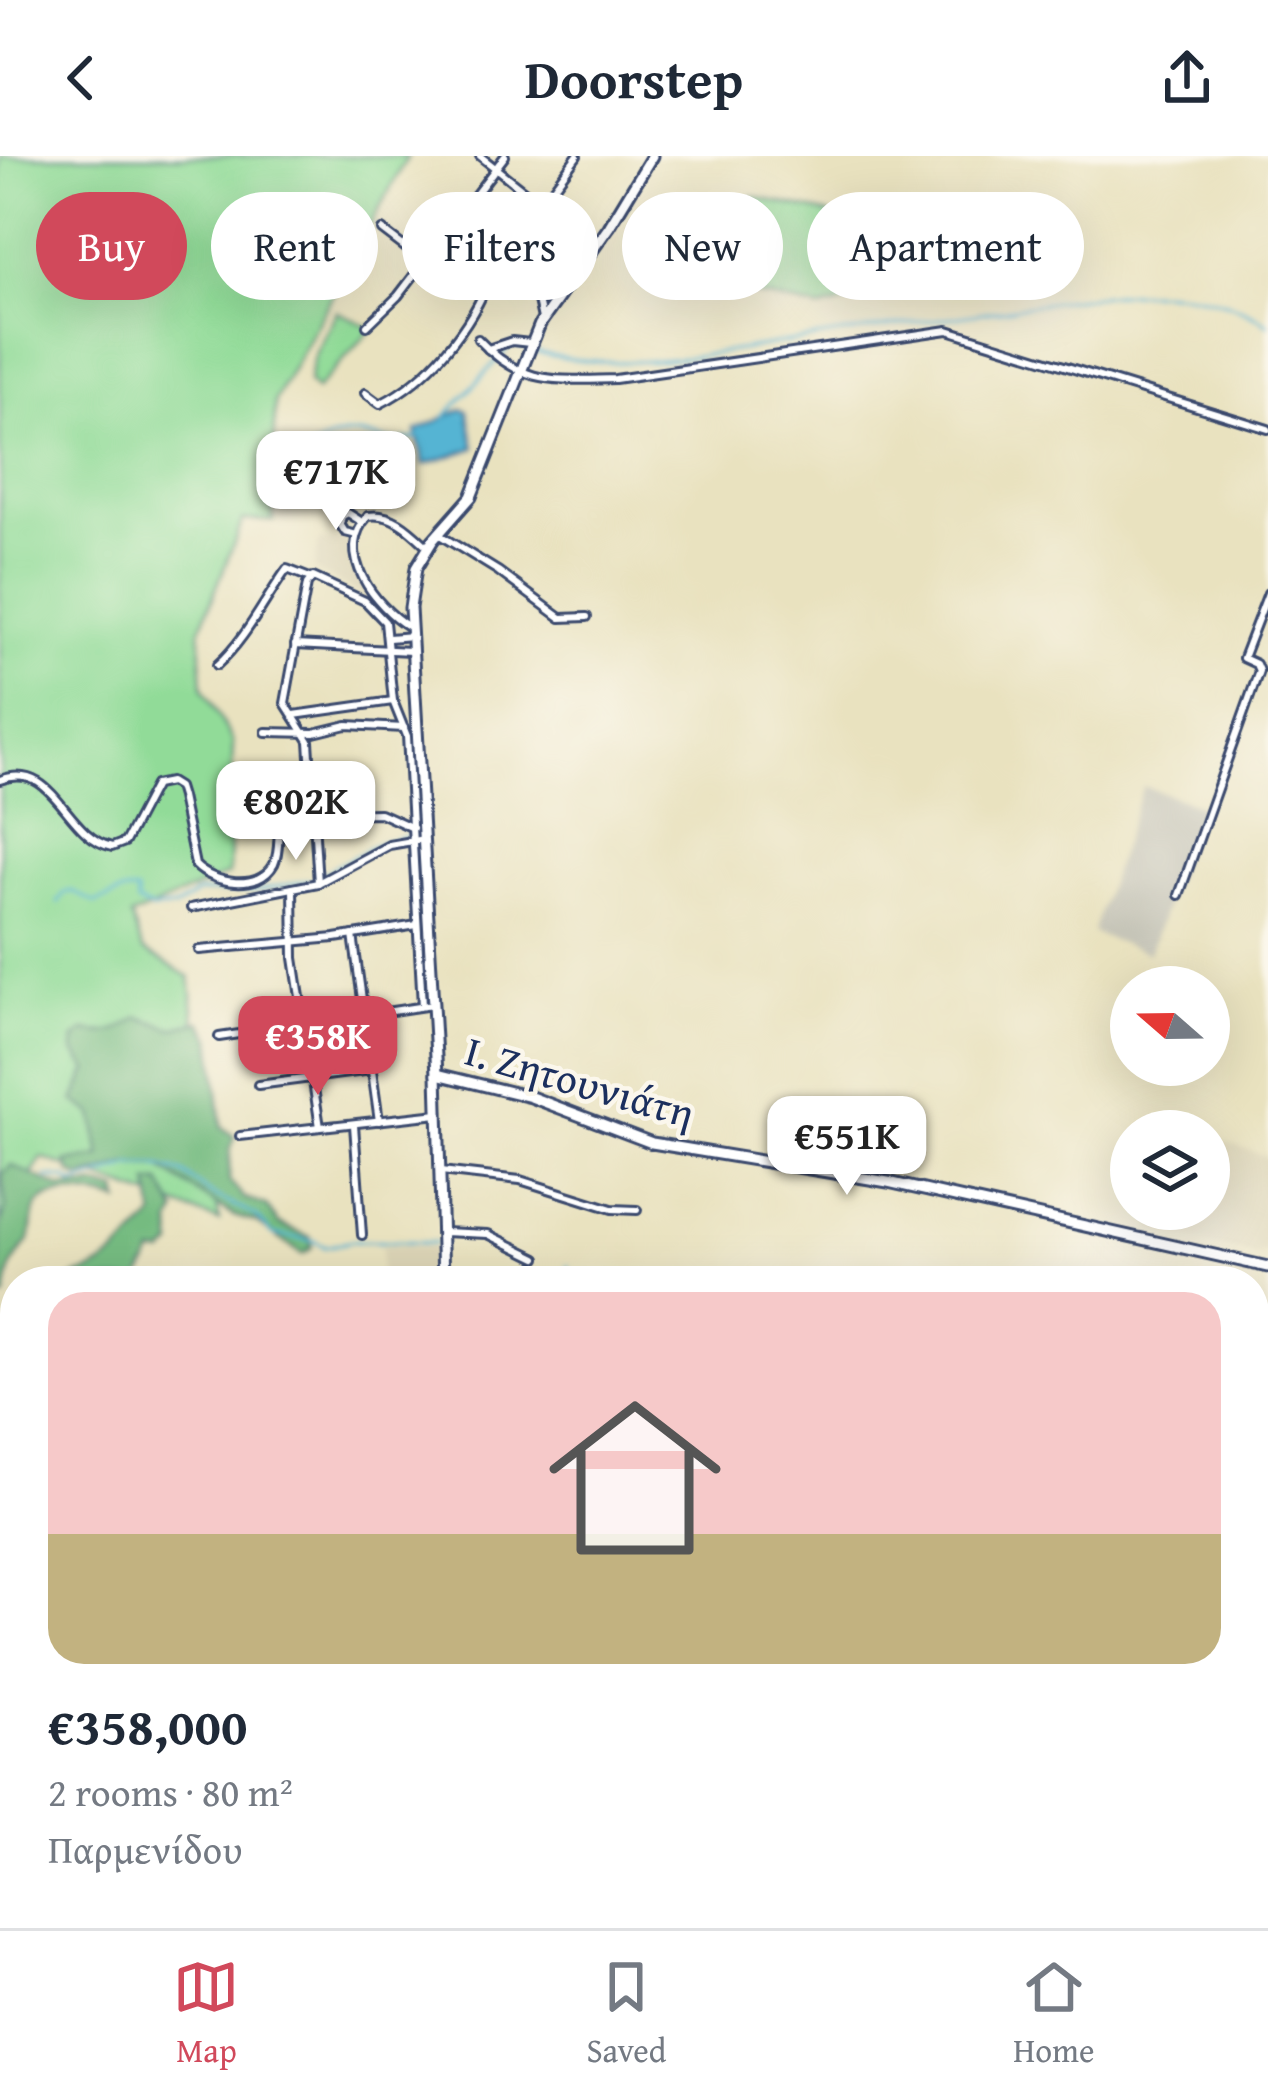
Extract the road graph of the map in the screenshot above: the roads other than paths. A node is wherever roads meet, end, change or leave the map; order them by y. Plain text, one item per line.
1 (480, 156) edge
2 (506, 156) edge
3 (577, 156) edge
4 (652, 156) edge
5 (495, 169) junction
6 (477, 192) edge
7 (524, 192) edge
8 (548, 192) edge
9 (382, 230) dead end
10 (598, 241) edge
11 (402, 245) edge
12 (402, 287) edge
13 (481, 300) edge
14 (537, 300) edge
15 (557, 300) edge
16 (540, 324) junction
17 (367, 326) dead end
18 (478, 339) dead end
19 (531, 343) junction
20 (491, 352) junction
21 (522, 366) junction
22 (365, 392) dead end
23 (1268, 429) edge
24 (362, 522) junction
25 (438, 534) junction
26 (357, 535) junction
27 (428, 547) junction
28 (308, 581) junction
29 (1268, 593) edge
30 (586, 617) dead end
31 (411, 632) junction
32 (389, 638) junction
33 (296, 645) junction
34 (413, 651) junction
35 (388, 652) junction
36 (217, 665) dead end
37 (393, 701) junction
38 (294, 715) junction
39 (404, 728) junction
40 (266, 732) dead end
41 (305, 733) junction
42 (0, 780) edge
43 (311, 812) junction
44 (412, 827) junction
45 (418, 839) junction
46 (318, 884) junction
47 (293, 887) junction
48 (1179, 895) dead end
49 (191, 908) dead end
50 (417, 926) junction
51 (353, 935) junction
52 (292, 942) junction
53 (199, 950) dead end
54 (427, 1006) junction
55 (364, 1015) junction
56 (304, 1024) junction
57 (219, 1036) dead end
58 (372, 1070) junction
59 (437, 1074) junction
60 (312, 1078) junction
61 (258, 1085) dead end
62 (438, 1114) junction
63 (389, 1120) junction
64 (379, 1121) junction
65 (353, 1124) junction
66 (320, 1127) junction
67 (391, 1132) dead end
68 (240, 1136) dead end
69 (441, 1171) junction
70 (637, 1210) dead end
71 (443, 1232) junction
72 (362, 1235) dead end
73 (537, 1258) dead end
74 (443, 1266) edge
75 (1264, 1266) edge

1 - 5 street
2 - 5 street
3 - 8 street
4 - 10 street
5 - 6 street
5 - 7 street
9 - 11 street
12 - 17 street
13 - 22 street
14 - 16 street
15 - 16 street
16 - 19 street
18 - 20 street
19 - 20 street
19 - 21 street
20 - 21 street
21 - 23 street
21 - 25 street
24 - 26 street
24 - 26 street
24 - 27 street
25 - 27 street
25 - 30 street
26 - 31 street
27 - 31 street
28 - 32 street
28 - 33 street
28 - 36 street
29 - 48 street
31 - 32 street
31 - 34 street
32 - 35 street
33 - 35 street
33 - 38 street
34 - 35 street
34 - 45 street
35 - 37 street
37 - 38 street
37 - 39 street
38 - 41 street
39 - 41 street
39 - 44 street
40 - 41 street
41 - 43 street
42 - 43 street
43 - 44 street
43 - 46 street
44 - 45 street
45 - 46 street
45 - 50 street
45 - 54 street
46 - 47 street
47 - 49 street
47 - 52 street
50 - 51 street
50 - 54 street
51 - 52 street
51 - 55 street
52 - 53 street
52 - 56 street
54 - 55 street
54 - 59 street
55 - 56 street
55 - 58 street
56 - 57 street
56 - 60 street
58 - 60 street
58 - 64 street
59 - 62 street
59 - 75 street, Ι. Ζητουνιάτη
60 - 61 street
60 - 66 street
62 - 63 street
62 - 69 street
63 - 64 street
63 - 67 street
64 - 65 street
65 - 66 street
65 - 72 street
66 - 68 street
69 - 70 street
69 - 71 street
71 - 73 street
71 - 74 street

